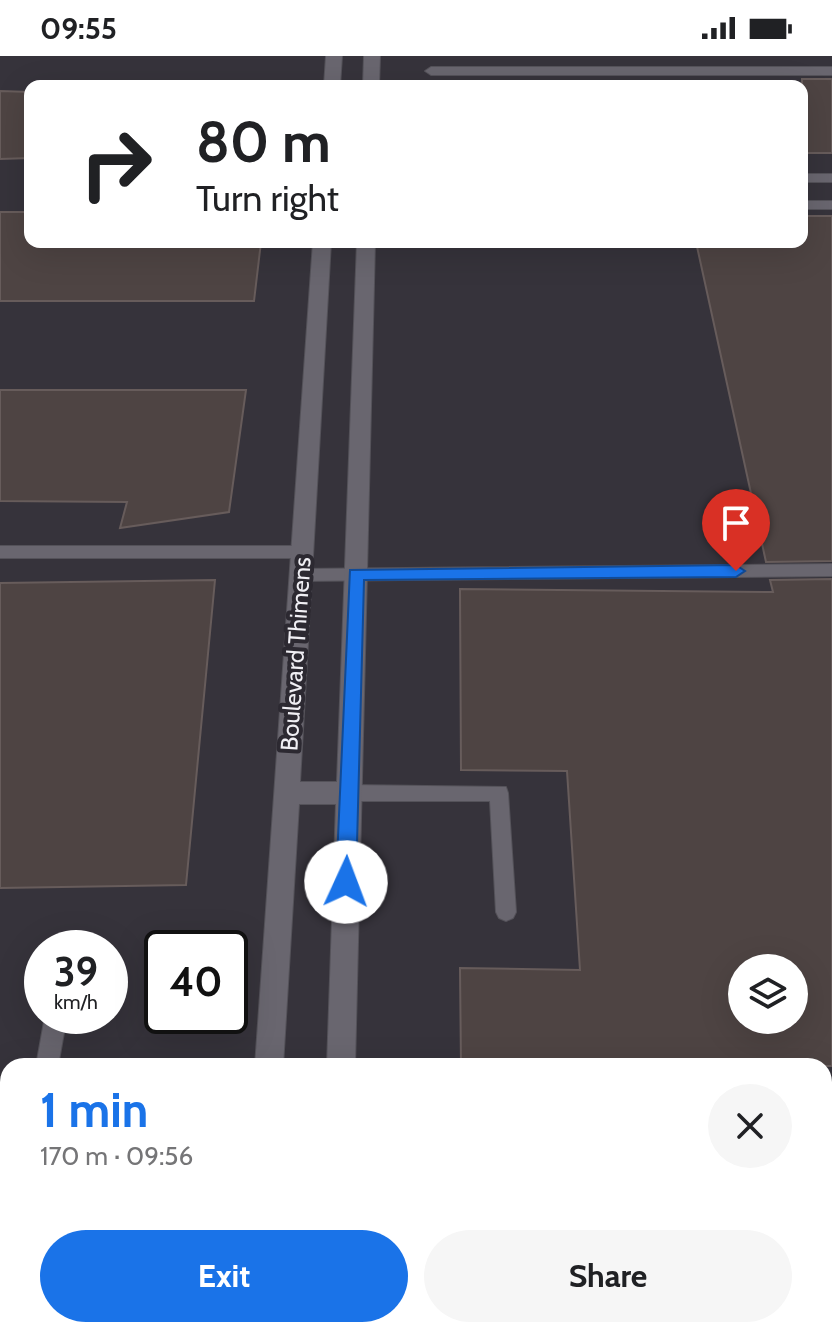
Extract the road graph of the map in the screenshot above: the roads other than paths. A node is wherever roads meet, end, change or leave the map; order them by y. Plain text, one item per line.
1 (334, 56) edge
2 (372, 56) edge
3 (574, 56) edge
4 (765, 56) edge
5 (431, 71) dead end
6 (577, 71) junction
7 (770, 71) junction
8 (832, 71) edge
9 (332, 80) edge
10 (371, 80) edge
11 (772, 80) edge
12 (808, 178) edge
13 (832, 178) edge
14 (808, 205) edge
15 (832, 205) edge
16 (322, 248) edge
17 (366, 248) edge
18 (0, 552) edge
19 (303, 552) junction
20 (832, 570) edge
21 (356, 574) junction
22 (300, 575) junction
23 (286, 793) junction
24 (349, 793) junction
25 (506, 912) dead end
26 (53, 1034) edge
27 (48, 1058) edge
28 (269, 1058) edge
29 (341, 1058) edge

1 - 9 street
2 - 10 street
3 - 6 lane
4 - 7 lane
5 - 6 lane
6 - 7 lane
7 - 8 lane
7 - 11 lane
12 - 13 lane
14 - 15 lane
16 - 19 street, Boulevard Thimens
17 - 21 street
18 - 19 lane
19 - 22 street, Boulevard Thimens
20 - 21 lane
21 - 22 lane
21 - 24 street
22 - 23 street, Boulevard Thimens
23 - 24 street
23 - 28 street, Boulevard Thimens
24 - 25 lane
24 - 29 street
26 - 27 lane

